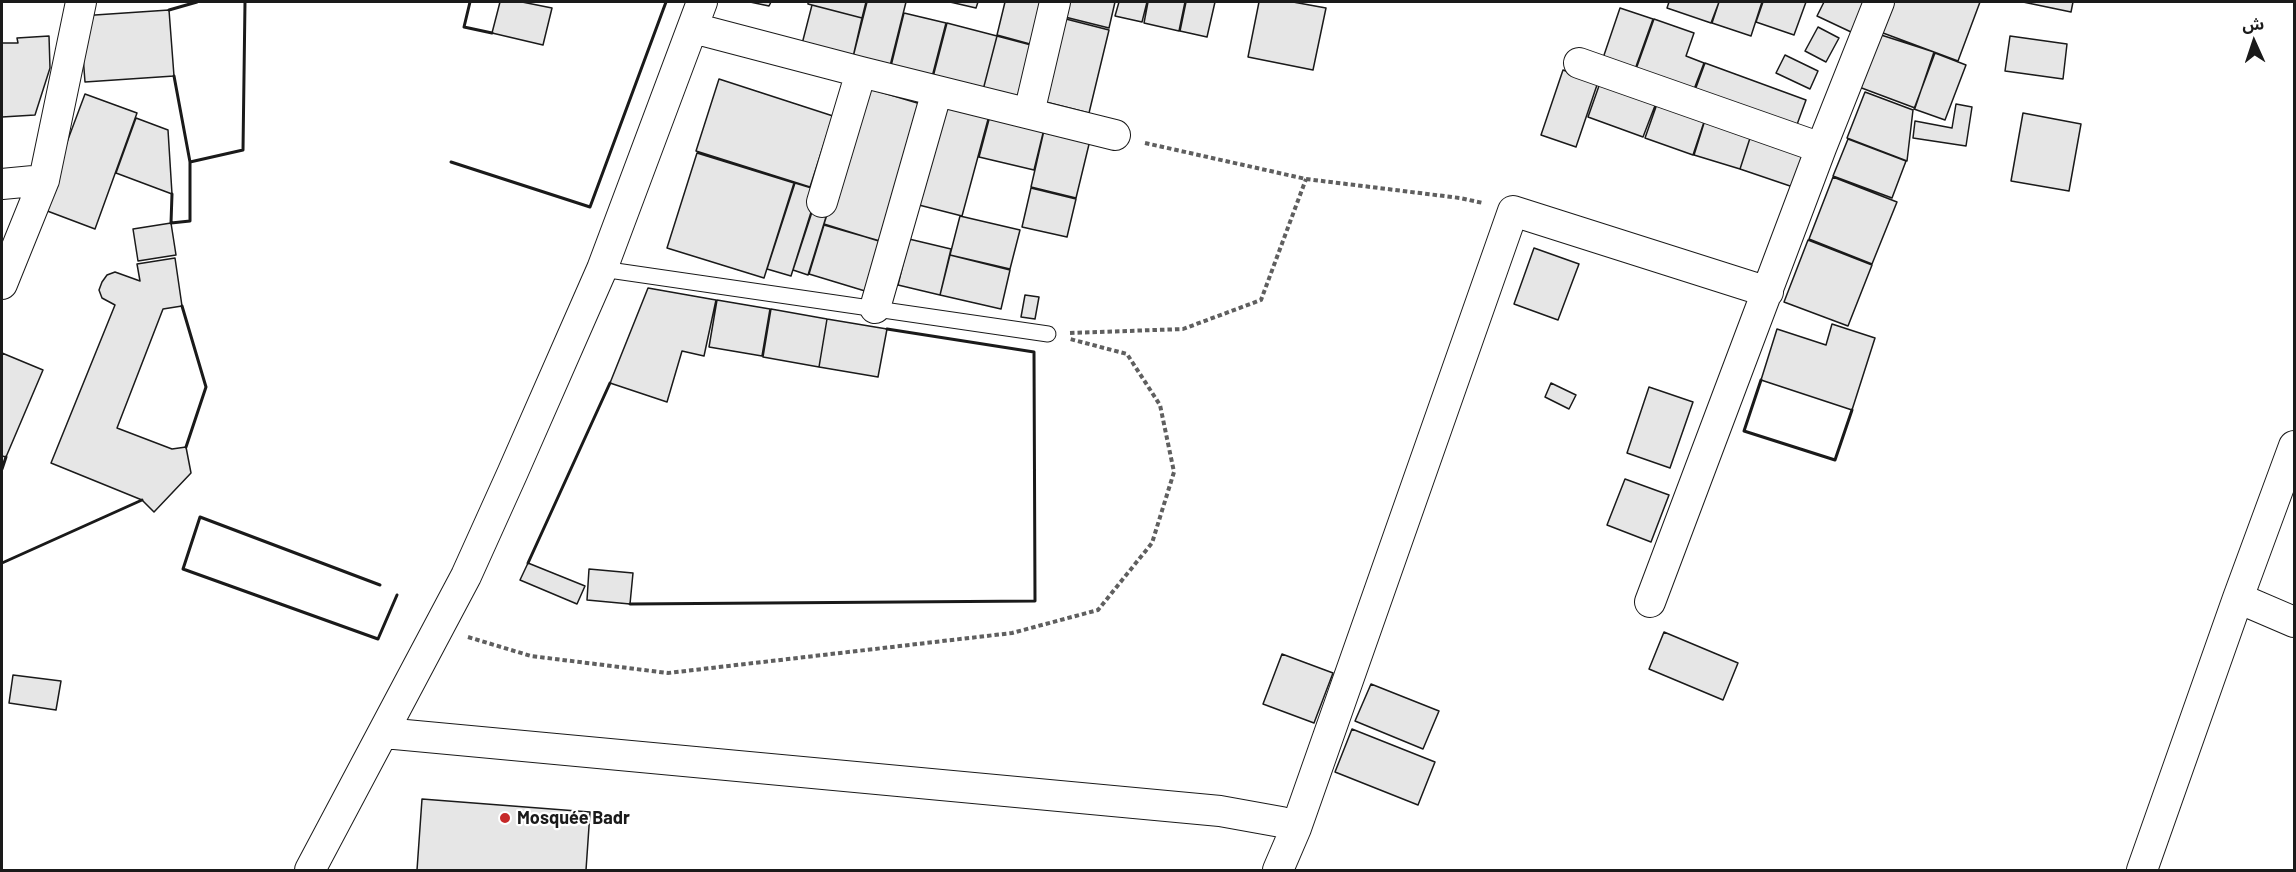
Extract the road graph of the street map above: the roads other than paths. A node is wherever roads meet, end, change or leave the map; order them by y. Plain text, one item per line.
1 (81, 2) edge
2 (1055, 2) edge
3 (1879, 2) edge
4 (697, 15) edge
5 (1579, 63) dead end
6 (861, 72) junction
7 (937, 91) junction
8 (1029, 113) junction
9 (1115, 135) road end
10 (1821, 148) junction
11 (44, 180) junction
12 (2, 184) edge
13 (822, 202) dead end
14 (602, 269) junction
15 (2, 284) edge
16 (1768, 292) junction
17 (875, 308) junction
18 (1048, 334) road end
19 (2295, 446) edge
20 (2238, 598) junction
21 (1650, 602) dead end
22 (2295, 622) edge
23 (384, 733) junction
24 (1296, 828) junction
25 (310, 870) edge
26 (1278, 870) edge
27 (2142, 870) edge

1 - 11 street
2 - 8 street
3 - 10 street
4 - 6 street
4 - 14 street
5 - 10 street
6 - 7 street
6 - 13 street
7 - 8 street
7 - 17 street
8 - 9 street
10 - 16 street
11 - 12 street
11 - 15 street
14 - 17 lane
14 - 23 street
16 - 21 street
16 - 24 street
17 - 18 lane
19 - 20 street
20 - 22 street
20 - 27 street
23 - 24 street
23 - 25 street
24 - 26 street

